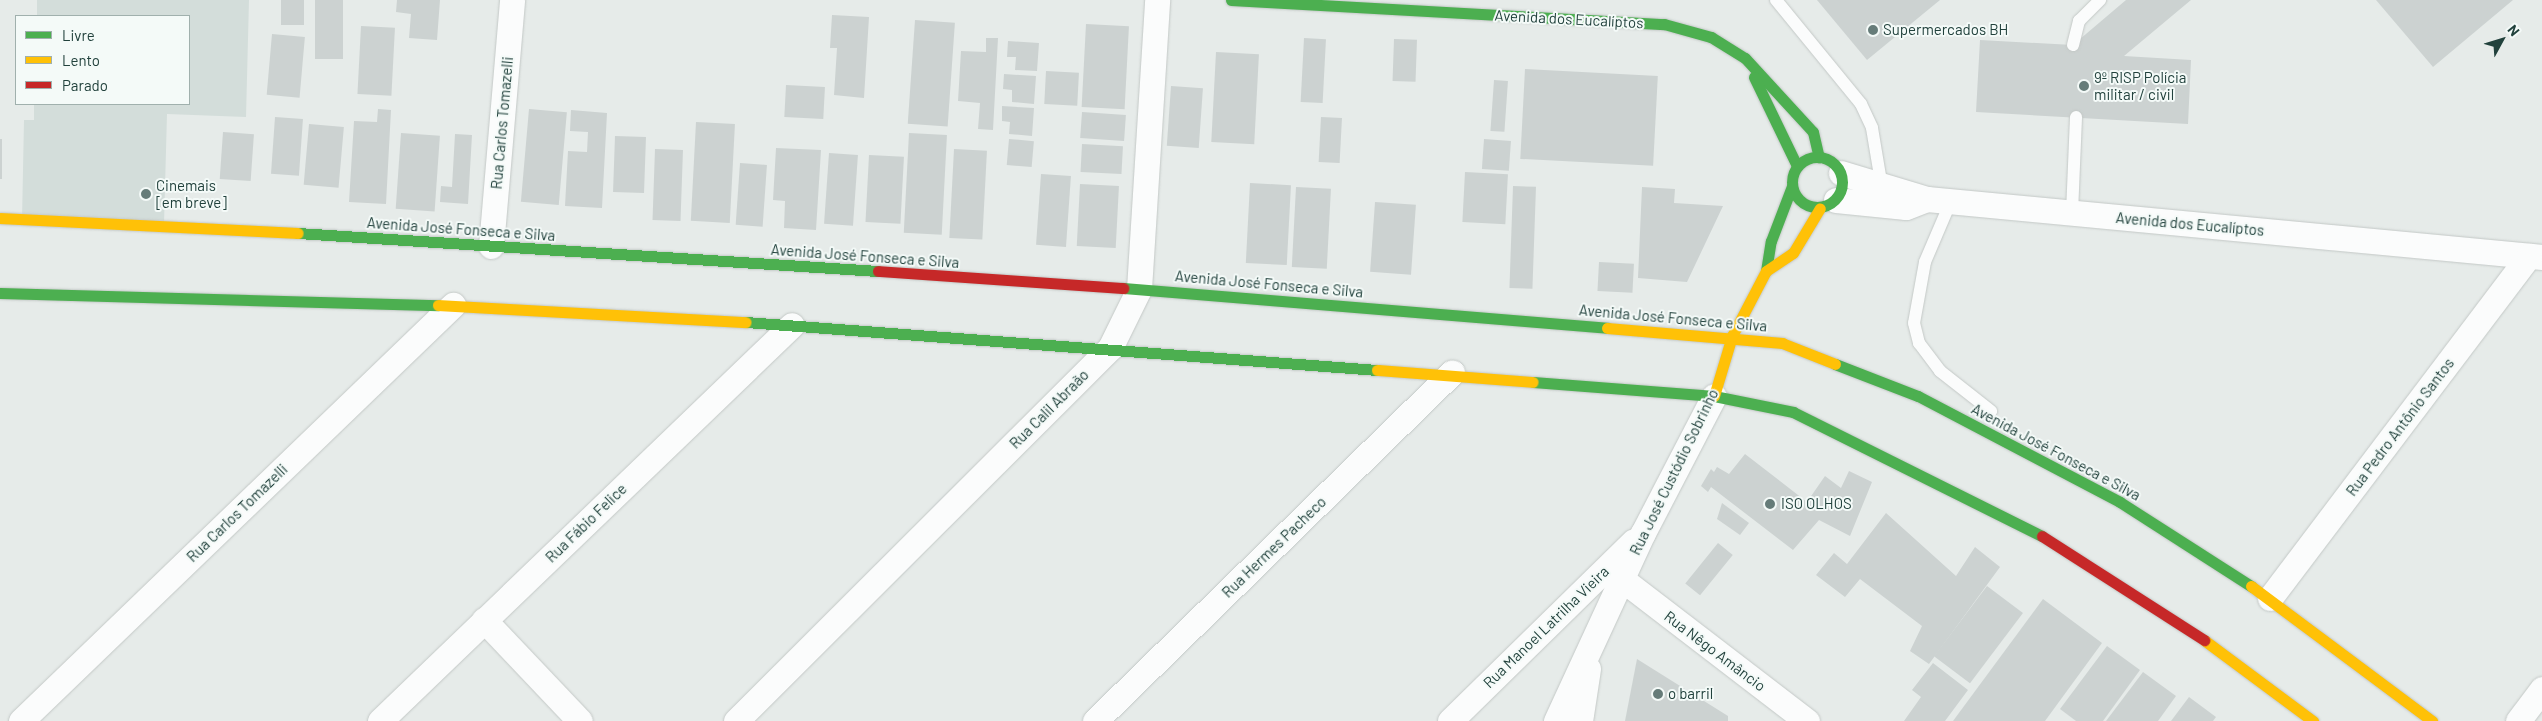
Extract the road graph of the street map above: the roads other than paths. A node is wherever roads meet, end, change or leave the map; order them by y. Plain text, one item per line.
1 (512, 0) edge
2 (1157, 0) edge
3 (1231, 0) edge
4 (1776, 0) edge
5 (2100, 0) edge
6 (2073, 45) dead end
7 (1745, 58) junction
8 (2076, 117) dead end
9 (1819, 157) junction
10 (1797, 166) junction
11 (1881, 182) junction
12 (1792, 186) junction
13 (1835, 191) junction
14 (1926, 199) junction
15 (1951, 201) junction
16 (2072, 213) junction
17 (0, 218) edge
18 (491, 246) junction
19 (2536, 257) edge
20 (1766, 271) junction
21 (1139, 289) junction
22 (0, 294) edge
23 (454, 305) junction
24 (792, 325) junction
25 (1732, 336) junction
26 (1110, 348) junction
27 (1452, 373) junction
28 (1714, 396) junction
29 (1991, 411) dead end
30 (1643, 533) junction
31 (1623, 580) junction
32 (2270, 598) junction
33 (484, 620) junction
34 (1593, 640) junction
35 (2542, 689) edge
36 (21, 721) edge
37 (380, 721) edge
38 (580, 721) edge
39 (736, 721) edge
40 (1096, 721) edge
41 (1450, 721) edge
42 (1556, 721) edge
43 (1580, 721) edge
44 (1807, 721) edge
45 (2313, 721) edge
46 (2432, 721) edge
47 (2518, 721) edge

1 - 18 street, Rua Carlos Tomazelli
2 - 21 street, Rua Calil Abraão
3 - 7 main road, Avenida dos Eucalíptos
4 - 11 lane
5 - 6 lane
7 - 9 main road, Avenida dos Eucalíptos
7 - 10 main road
8 - 16 lane
9 - 10 main road
9 - 13 main road, Avenida dos Eucalíptos
10 - 12 main road
11 - 13 street, Avenida dos Eucalíptos
11 - 14 street, Avenida dos Eucalíptos
12 - 13 main road
12 - 20 main road
13 - 14 street
13 - 20 main road, Rua José Custódio Sobrinho
14 - 15 street, Avenida dos Eucalíptos
15 - 16 street, Avenida dos Eucalíptos
15 - 29 lane
16 - 19 street, Avenida dos Eucalíptos
17 - 18 main road, Avenida José Fonseca e Silva
18 - 21 main road, Avenida José Fonseca e Silva
19 - 32 street, Rua Pedro Antônio Santos
20 - 25 main road, Rua José Custódio Sobrinho
21 - 25 main road, Avenida José Fonseca e Silva
21 - 26 street, Rua Calil Abraão
22 - 23 main road
23 - 24 main road
23 - 36 street, Rua Carlos Tomazelli
24 - 26 main road
24 - 33 street, Rua Fábio Felice
25 - 28 main road, Rua José Custódio Sobrinho
25 - 32 main road, Avenida José Fonseca e Silva
26 - 27 main road
26 - 39 street, Rua Calil Abraão
27 - 28 main road
27 - 40 street, Rua Hermes Pacheco
28 - 30 street, Rua José Custódio Sobrinho
28 - 45 main road
30 - 31 street, Rua José Custódio Sobrinho
30 - 41 street, Rua Manoel Latrilha Vieira
31 - 34 street, Rua José Custódio Sobrinho
31 - 44 street, Rua Nêgo Amâncio
32 - 46 main road, Avenida José Fonseca e Silva
33 - 37 street, Rua Fábio Felice
33 - 38 street
34 - 42 street, Rua José Custódio Sobrinho
34 - 43 street
35 - 47 street

